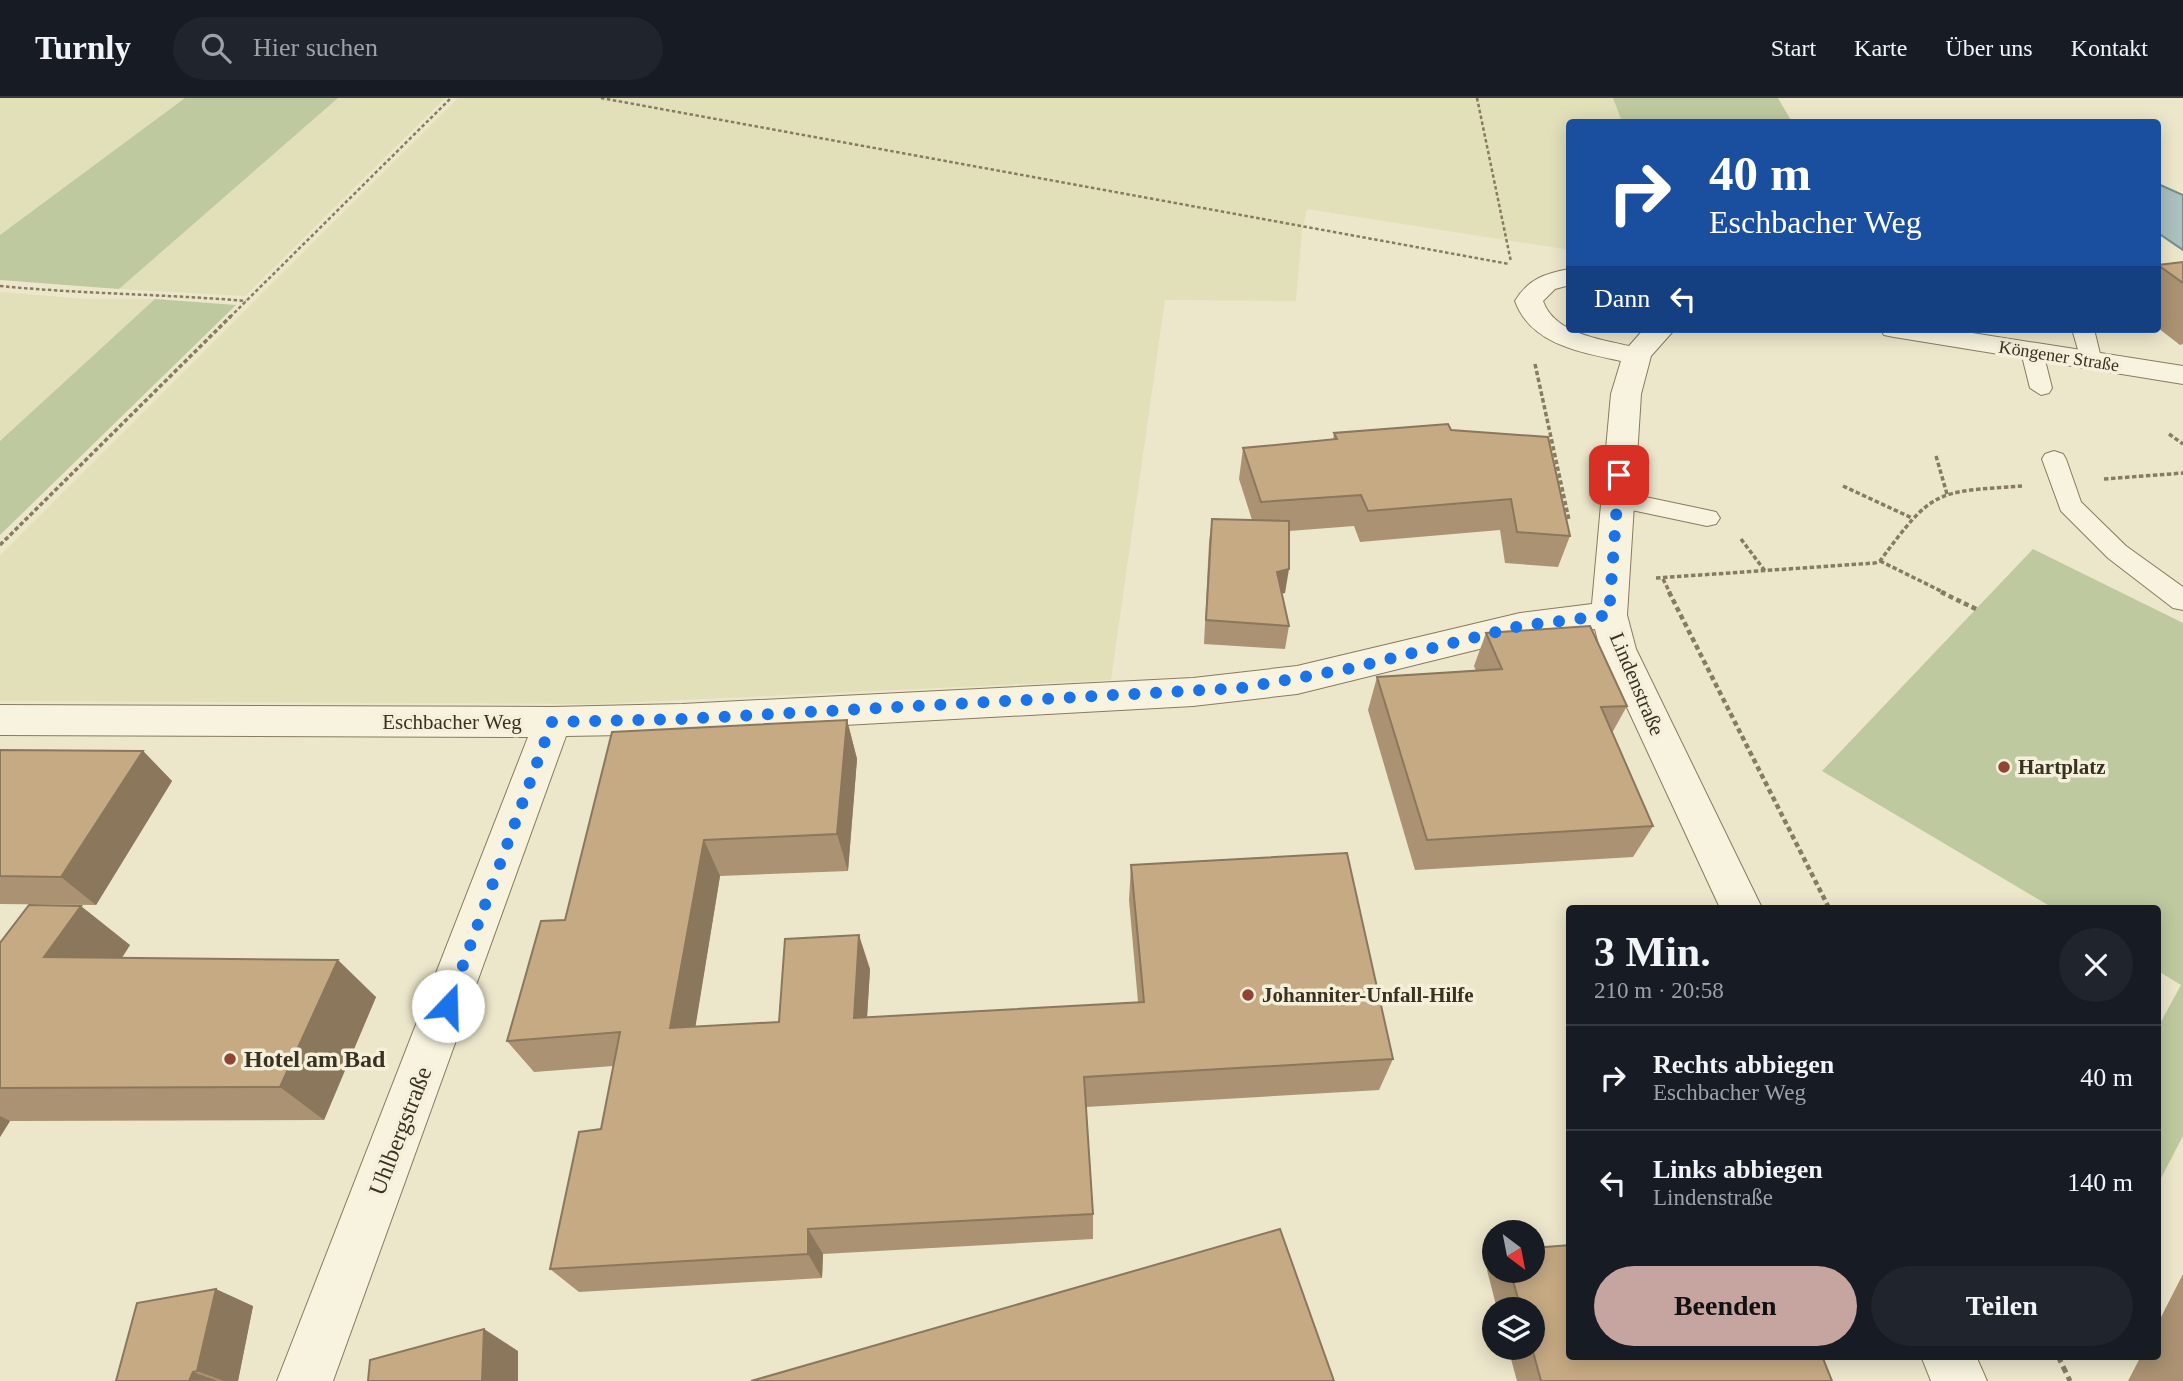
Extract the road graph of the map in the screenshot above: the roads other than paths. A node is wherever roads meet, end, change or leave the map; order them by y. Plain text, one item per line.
1 (1566, 278) edge
2 (1656, 333) edge
3 (1918, 333) edge
4 (2084, 333) edge
5 (2032, 352) junction
6 (1637, 356) junction
7 (2091, 362) junction
8 (2183, 376) edge
9 (2040, 388) dead end
10 (2057, 471) road end
11 (1617, 499) junction
12 (1707, 518) dead end
13 (2183, 601) edge
14 (1609, 615) junction
15 (0, 720) edge
16 (552, 722) junction
17 (1740, 905) edge
18 (1950, 1360) edge
19 (305, 1381) edge
20 (1959, 1381) edge

1 - 6 street
2 - 6 street, Lindenstraße
3 - 5 street, Köngener Straße
4 - 7 lane
5 - 7 street, Köngener Straße
5 - 9 lane
6 - 11 street, Lindenstraße
7 - 8 street, Köngener Straße
10 - 13 lane
11 - 12 lane
11 - 14 street, Lindenstraße
14 - 16 street, Eschbacher Weg
14 - 17 street, Lindenstraße
15 - 16 street, Eschbacher Weg
16 - 19 street, Uhlbergstraße
18 - 20 street

